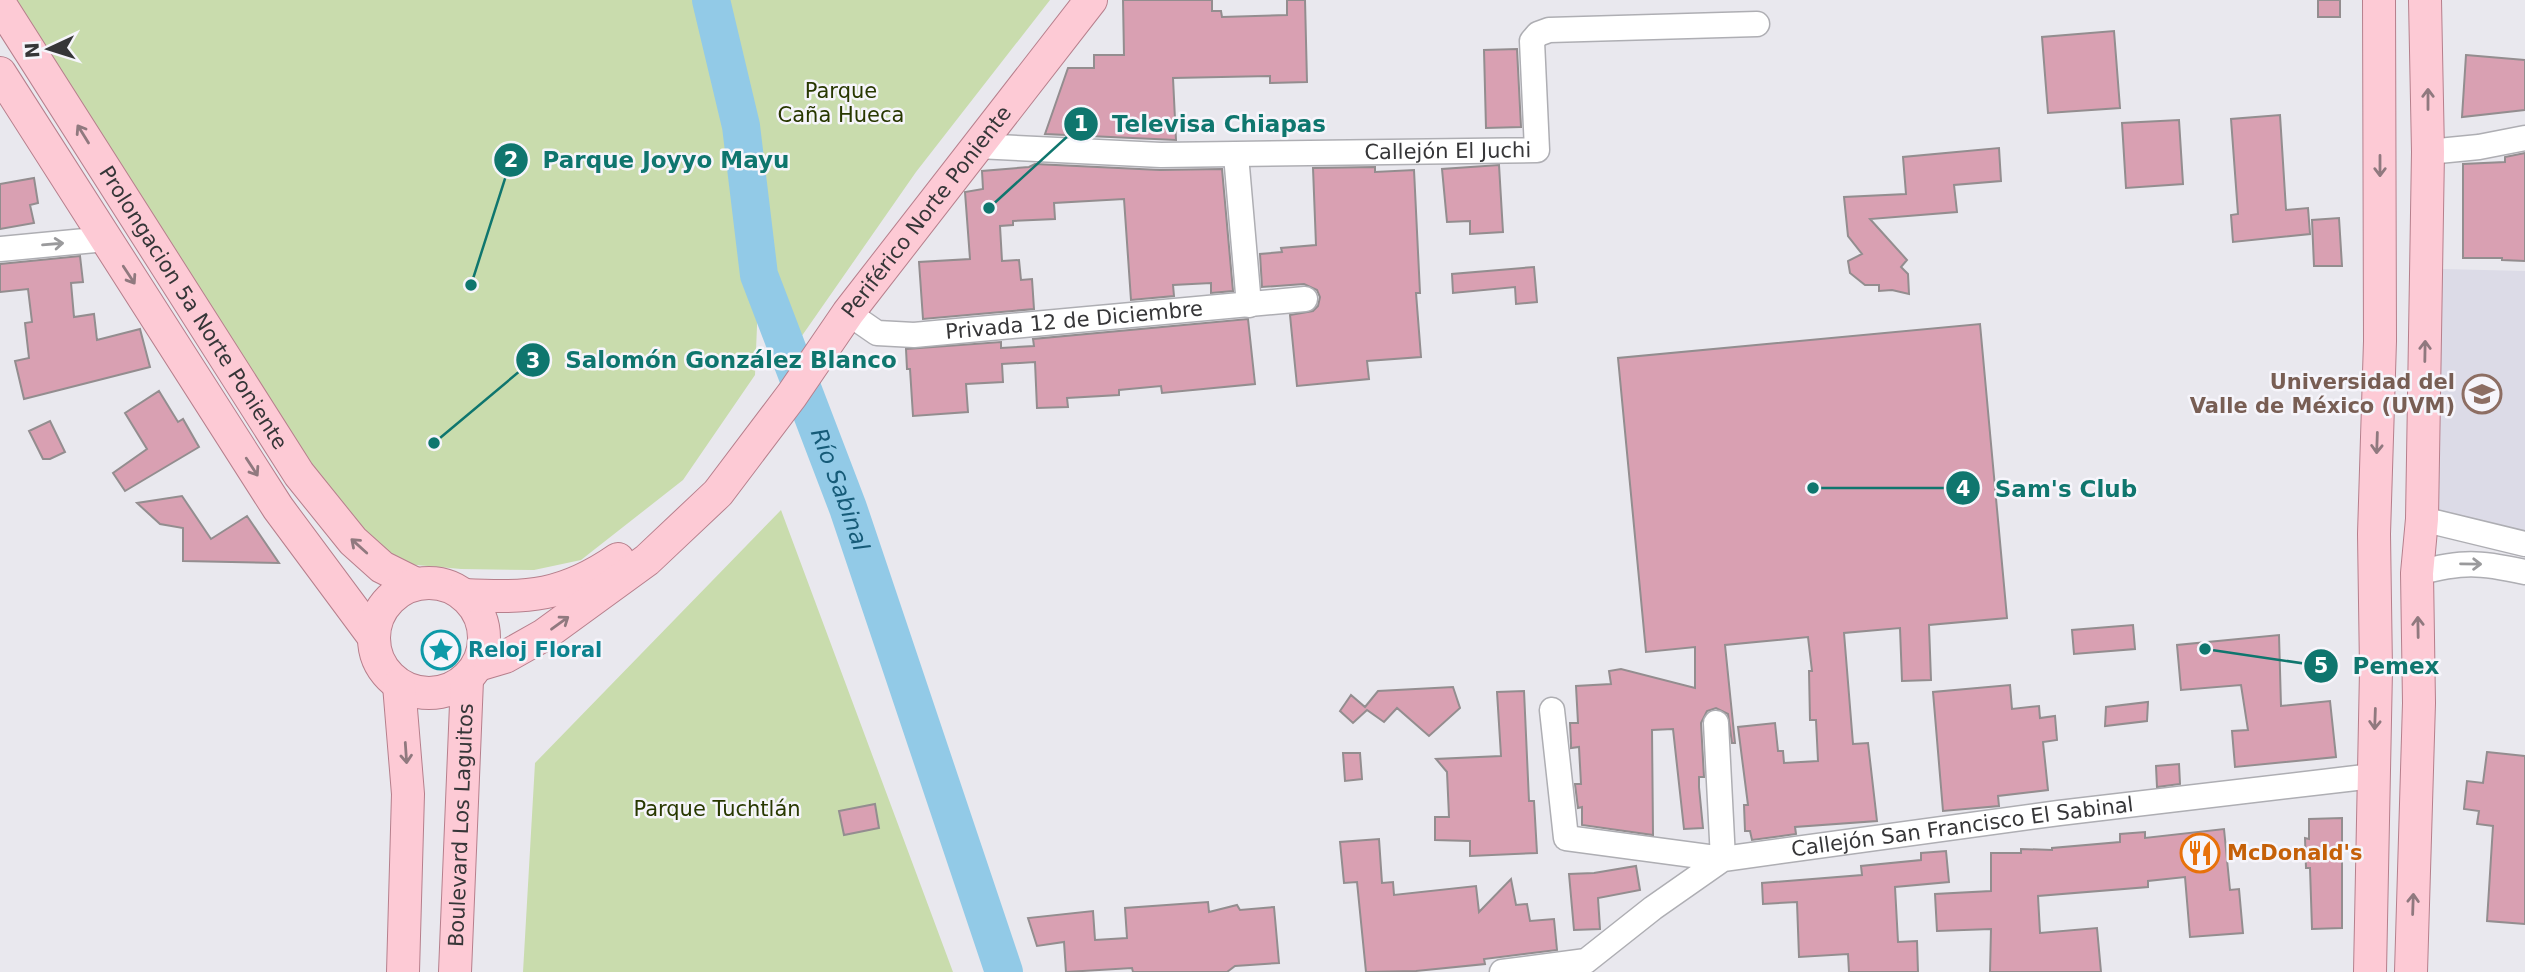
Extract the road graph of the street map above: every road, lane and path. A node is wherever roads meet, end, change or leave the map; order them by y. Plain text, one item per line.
1 (1067, 0) edge
2 (1091, 0) edge
3 (2379, 0) edge
4 (2425, 0) edge
5 (0, 4) edge
6 (1757, 24) dead end
7 (0, 73) edge
8 (2525, 138) edge
9 (977, 146) junction
10 (2428, 152) junction
11 (1236, 155) junction
12 (106, 239) junction
13 (0, 249) edge
14 (1305, 299) dead end
15 (1249, 305) junction
16 (848, 313) junction
17 (812, 349) junction
18 (783, 389) junction
19 (2422, 519) junction
20 (2525, 544) edge
21 (2525, 572) edge
22 (2417, 573) junction
23 (416, 584) junction
24 (464, 595) junction
25 (373, 636) junction
26 (472, 672) junction
27 (399, 685) junction
28 (1552, 710) dead end
29 (1716, 723) dead end
30 (2373, 776) junction
31 (1723, 859) junction
32 (403, 972) edge
33 (455, 972) edge
34 (1502, 972) edge
35 (2370, 972) edge
36 (2411, 972) edge

1 - 17 main road, Periférico Norte Poniente
2 - 9 main road, Periférico Norte Poniente
3 -> 30 main road
10 -> 4 main road
23 -> 5 main road, Prolongacion 5a Norte Poniente
6 - 11 street, Callejón El Juchi
7 - 12 main road, Prolongacion 5a Norte Poniente
8 - 10 street
9 - 11 street, Callejón El Juchi
9 - 16 main road, Periférico Norte Poniente
19 -> 10 main road
11 - 15 street
13 -> 12 street
12 -> 25 main road, Prolongacion 5a Norte Poniente
14 - 15 street, Privada 12 de Diciembre
15 - 16 street, Privada 12 de Diciembre
16 - 17 main road, Periférico Norte Poniente
17 - 18 main road, Periférico Norte Poniente
18 - 24 main road, Periférico Norte Poniente
26 -> 18 main road, Periférico Norte Poniente
19 - 20 street
19 - 22 main road
22 -> 21 street
36 -> 22 main road
23 - 24 main road
23 - 25 main road
24 - 26 main road
25 - 27 main road
26 - 27 main road
26 - 33 main road, Boulevard Los Laguitos
27 -> 32 main road
28 - 31 street
29 - 31 street
30 - 31 street, Callejón San Francisco El Sabinal
30 - 35 main road
31 - 34 street, Callejón San Francisco El Sabinal

